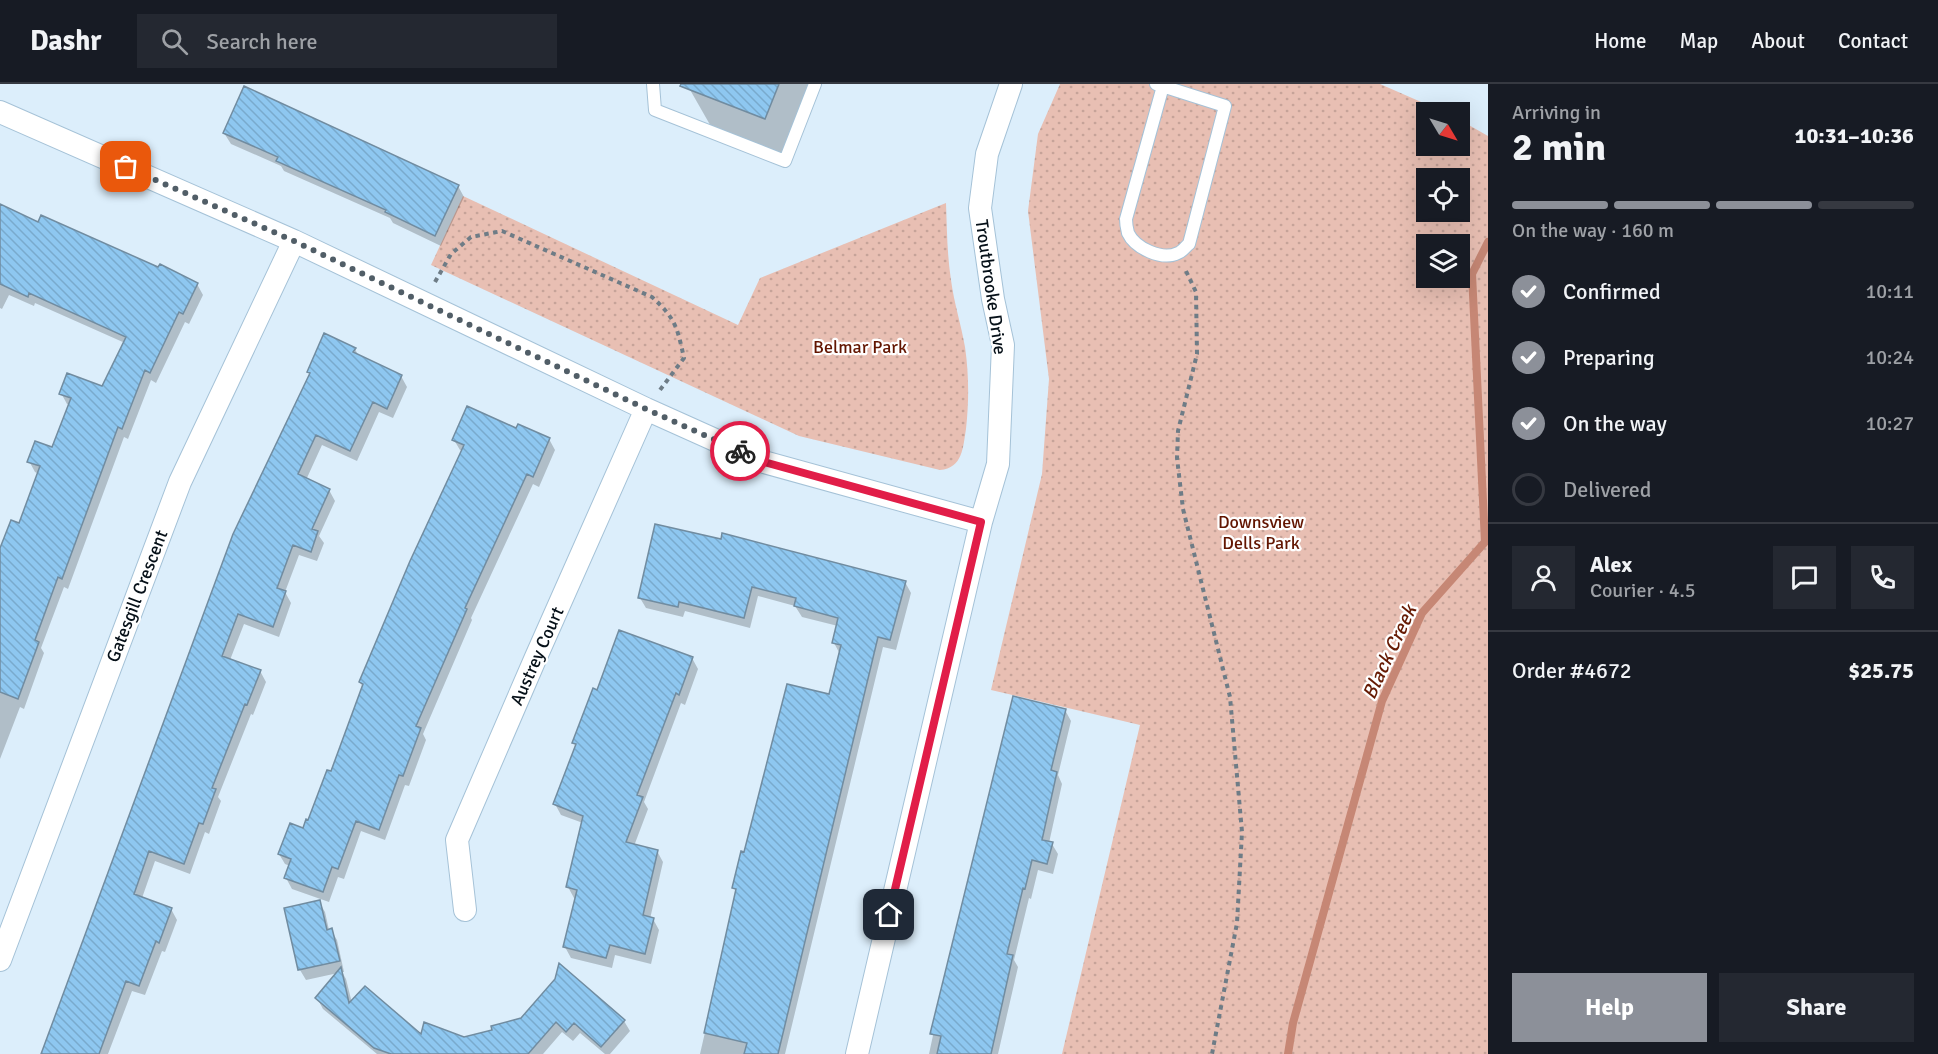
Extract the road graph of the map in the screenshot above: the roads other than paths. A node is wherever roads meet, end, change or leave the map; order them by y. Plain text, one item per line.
1 (653, 84) edge
2 (814, 84) edge
3 (1011, 84) edge
4 (1159, 85) edge
5 (0, 112) edge
6 (294, 241) junction
7 (646, 409) junction
8 (981, 522) junction
9 (465, 910) dead end
10 (0, 960) edge
11 (857, 1054) edge

1 - 2 lane
3 - 8 street, Troutbrooke Drive
4 - 4 lane
5 - 6 street
6 - 7 street
6 - 10 street, Gatesgill Crescent
7 - 8 street
7 - 9 street, Austrey Court
8 - 11 street, Troutbrooke Drive

